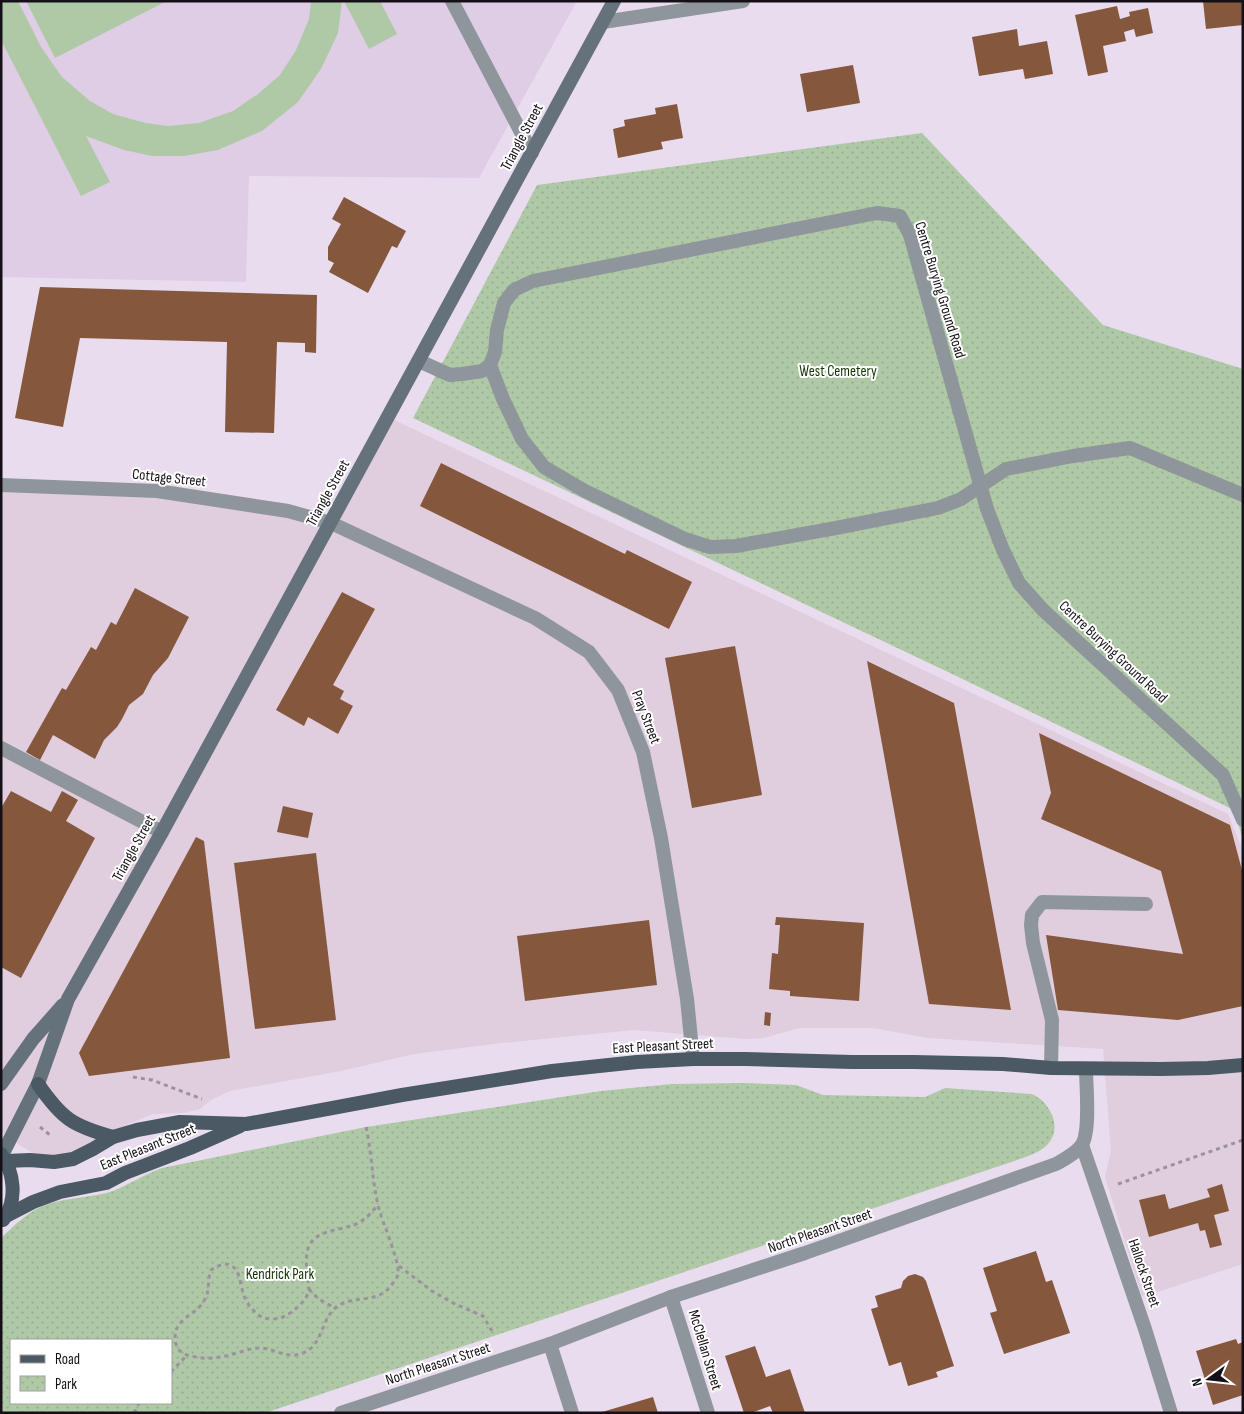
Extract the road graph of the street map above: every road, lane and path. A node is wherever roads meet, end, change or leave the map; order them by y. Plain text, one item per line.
1 (452, 1) edge
2 (614, 1) edge
3 (743, 1) edge
4 (603, 22) junction
5 (532, 153) junction
6 (418, 361) junction
7 (490, 365) junction
8 (1, 484) edge
9 (980, 486) junction
10 (1243, 495) edge
11 (331, 523) junction
12 (1, 748) edge
13 (1241, 813) edge
14 (162, 832) junction
15 (1146, 904) dead end
16 (68, 999) junction
17 (693, 1059) junction
18 (1243, 1065) edge
19 (1051, 1068) junction
20 (1086, 1069) junction
21 (133, 1078) dead end
22 (1, 1084) edge
23 (38, 1084) junction
24 (208, 1102) dead end
25 (246, 1124) junction
26 (366, 1126) dead end
27 (113, 1137) junction
28 (1243, 1140) edge
29 (1082, 1144) junction
30 (3, 1156) edge
31 (1116, 1185) dead end
32 (378, 1204) junction
33 (4, 1219) edge
34 (398, 1266) junction
35 (309, 1288) junction
36 (671, 1297) junction
37 (336, 1307) junction
38 (492, 1331) dead end
39 (550, 1344) junction
40 (187, 1356) junction
41 (172, 1371) edge
42 (342, 1413) edge
43 (572, 1413) edge
44 (708, 1413) edge
45 (1171, 1413) edge

1 - 5 street
2 - 4 main road, Triangle Street
3 - 4 street
4 - 5 main road, Triangle Street
5 - 6 main road, Triangle Street
6 - 7 street
6 - 11 main road, Triangle Street
7 - 9 street
7 - 9 street, Centre Burying Ground Road
8 - 11 street, Cottage Street
9 - 10 street
9 - 13 street, Centre Burying Ground Road
11 - 14 main road, Triangle Street
11 - 17 street, Pray Street
12 - 14 street
14 - 16 main road, Triangle Street
15 - 19 street
16 - 22 main road, Triangle Street
16 - 23 main road, Triangle Street
17 - 19 main road, East Pleasant Street
17 - 25 main road, East Pleasant Street
18 - 20 main road
19 - 20 main road, East Pleasant Street
20 - 29 street
21 - 24 path
23 - 27 main road
23 - 30 main road, Triangle Street
25 - 27 main road, East Pleasant Street
25 - 33 main road, East Pleasant Street
26 - 32 path
27 - 30 main road, East Pleasant Street
28 - 31 path
29 - 36 street, North Pleasant Street
29 - 45 street, Hallock Street
30 - 33 main road
32 - 34 path
32 - 35 path
34 - 37 path
34 - 38 path
35 - 37 path
35 - 40 path
36 - 39 street, North Pleasant Street
36 - 44 street, McClellan Street
37 - 40 path
39 - 42 street, North Pleasant Street
39 - 43 street
40 - 41 path

